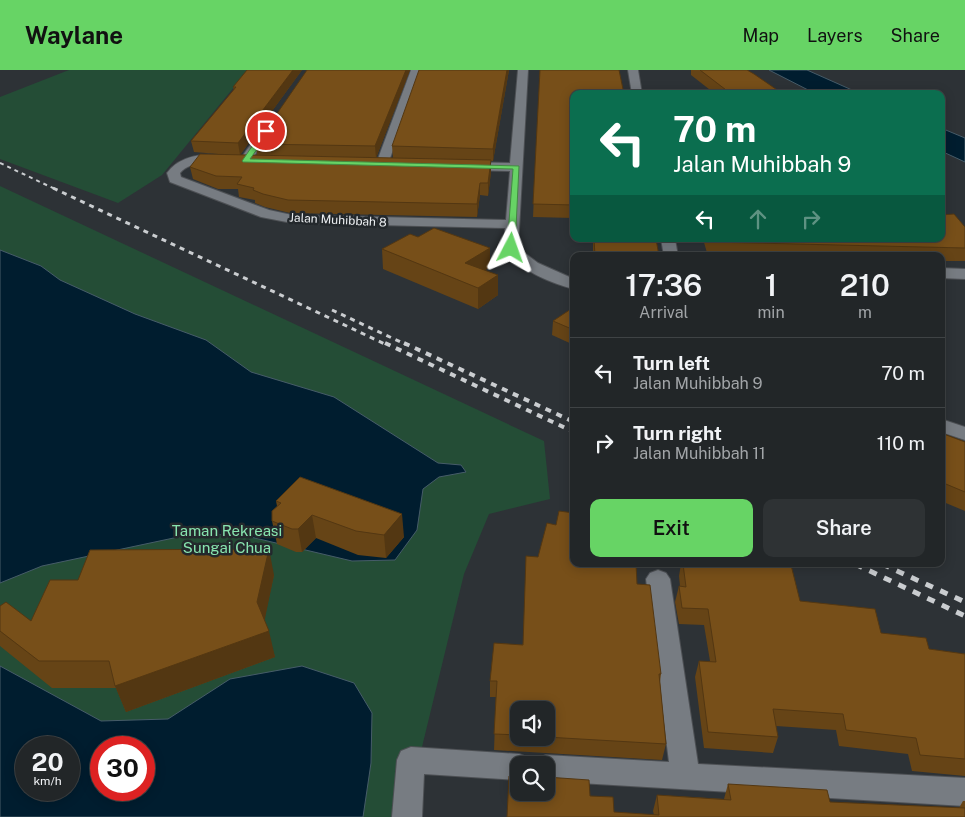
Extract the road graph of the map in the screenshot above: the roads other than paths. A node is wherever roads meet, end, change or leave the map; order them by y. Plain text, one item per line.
1 (416, 70) edge
2 (523, 70) edge
3 (633, 70) edge
4 (636, 90) edge
5 (277, 115) edge
6 (245, 161) junction
7 (265, 161) edge
8 (382, 164) edge
9 (456, 166) edge
10 (516, 167) junction
11 (513, 224) junction
12 (945, 273) edge
13 (965, 274) edge
14 (570, 283) edge
15 (945, 426) edge
16 (965, 434) edge
17 (658, 580) dead end
18 (510, 766) edge
19 (555, 769) edge
20 (685, 776) junction
21 (965, 792) edge
22 (407, 817) edge

1 - 8 street
2 - 10 street
3 - 4 street
5 - 6 street
6 - 7 street
6 - 11 street, Jalan Muhibbah 8
9 - 10 street
10 - 11 street
11 - 14 street
12 - 13 street
15 - 16 street
17 - 20 street
18 - 22 street
19 - 20 street
20 - 21 street

